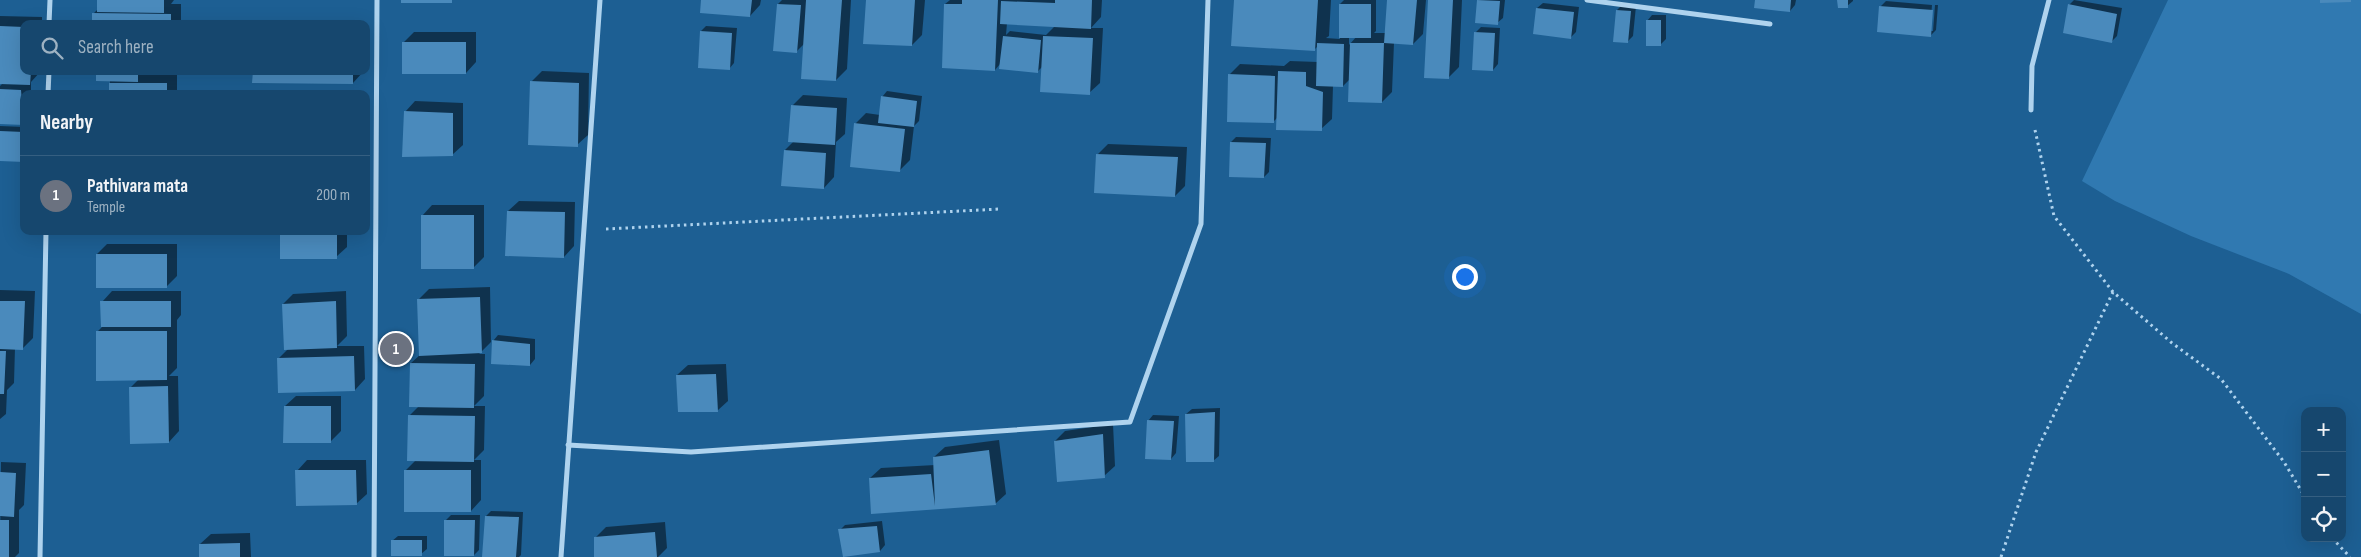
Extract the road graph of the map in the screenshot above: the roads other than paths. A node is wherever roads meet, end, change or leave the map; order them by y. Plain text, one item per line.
1 (50, 0) edge
2 (377, 0) edge
3 (600, 0) edge
4 (1208, 0) edge
5 (1586, 0) edge
6 (2049, 0) edge
7 (49, 20) edge
8 (1770, 24) dead end
9 (48, 75) edge
10 (48, 90) edge
11 (2031, 110) road end
12 (46, 235) edge
13 (568, 445) junction
14 (40, 557) edge
15 (374, 557) edge
16 (561, 557) edge

1 - 7 street
2 - 15 street
3 - 13 street
4 - 13 street
5 - 8 street
6 - 11 street
9 - 10 street
12 - 14 street
13 - 16 street

